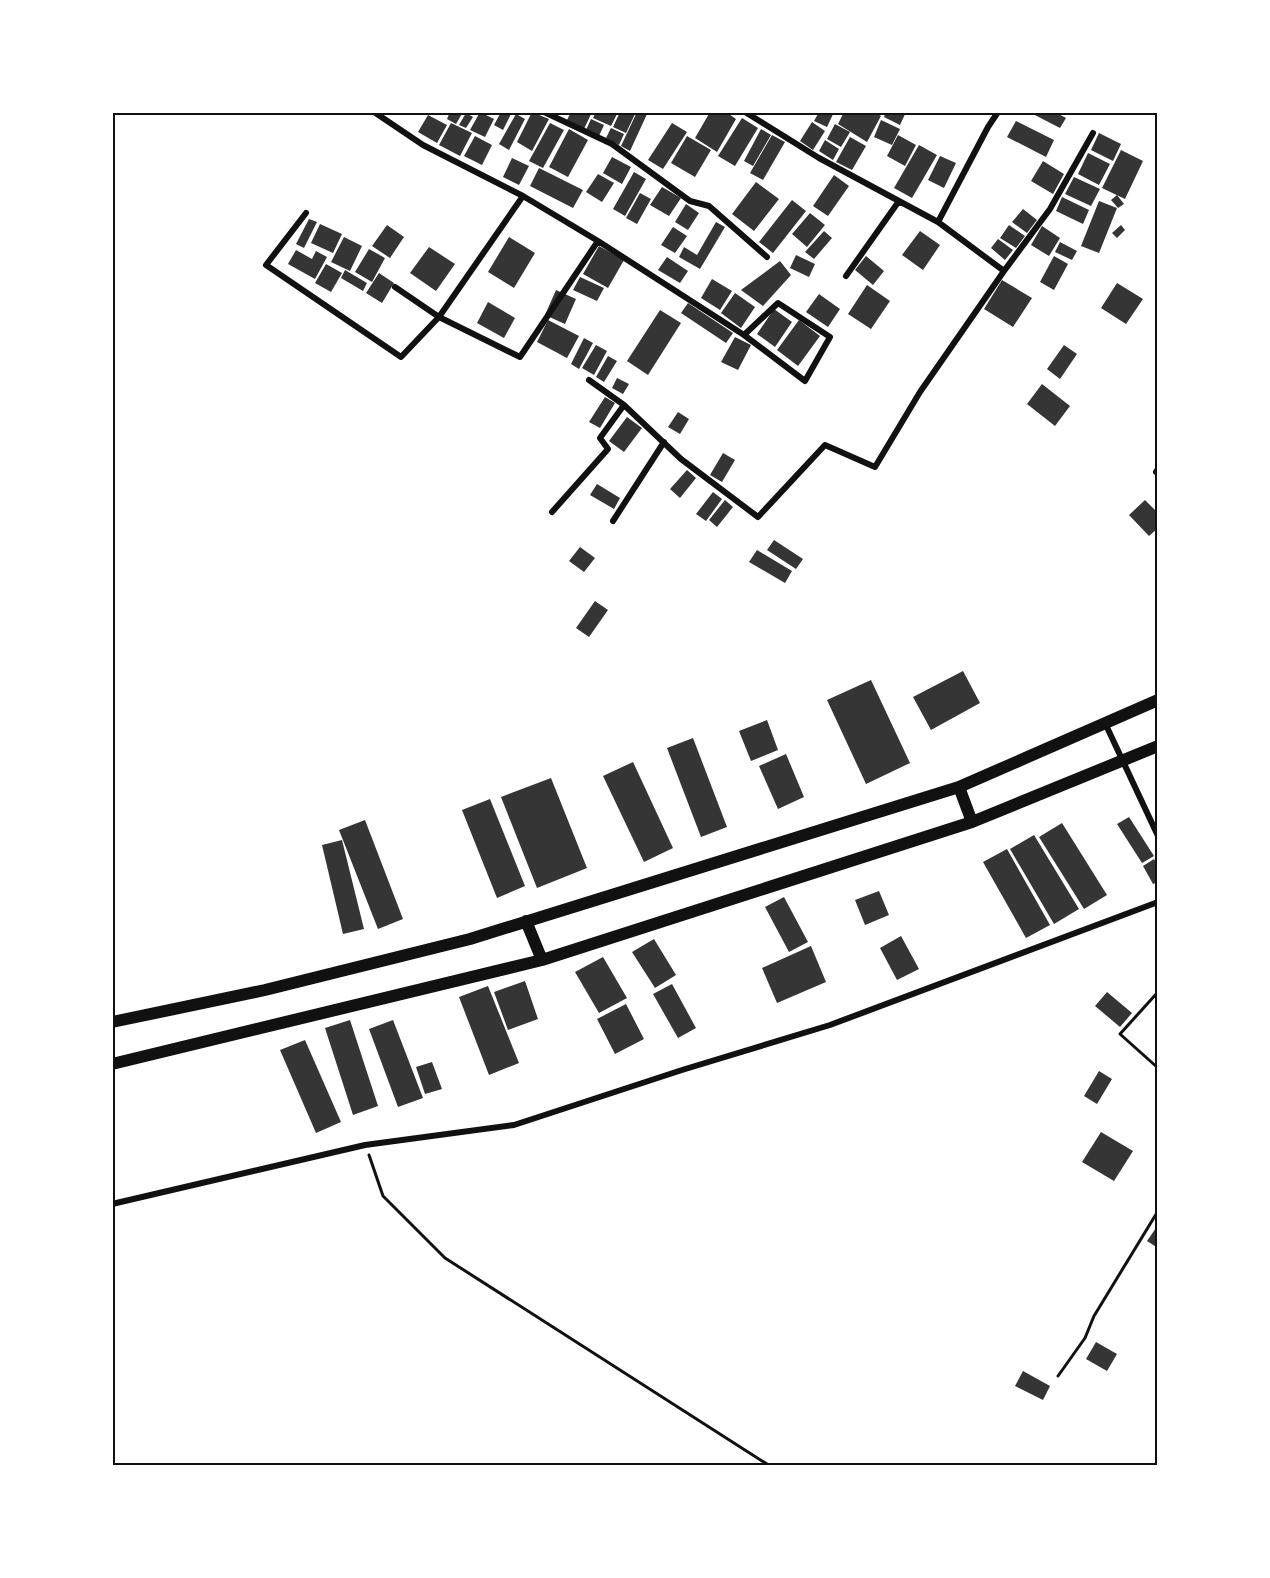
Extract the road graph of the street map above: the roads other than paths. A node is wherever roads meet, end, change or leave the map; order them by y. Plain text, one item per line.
1 (374, 112) edge
2 (544, 112) edge
3 (745, 112) edge
4 (998, 112) edge
5 (1093, 133) dead end
6 (523, 196) junction
7 (899, 201) junction
8 (306, 213) dead end
9 (938, 222) junction
10 (598, 241) junction
11 (767, 257) dead end
12 (1004, 271) junction
13 (846, 276) dead end
14 (395, 286) dead end
15 (440, 317) junction
16 (744, 335) junction
17 (589, 380) dead end
18 (624, 405) junction
19 (664, 442) junction
20 (552, 512) dead end
21 (613, 521) dead end
22 (1158, 700) edge
23 (1105, 723) junction
24 (1158, 746) edge
25 (1121, 762) junction
26 (959, 787) junction
27 (972, 822) junction
28 (1158, 836) edge
29 (1158, 902) edge
30 (526, 921) junction
31 (542, 960) junction
32 (112, 1022) edge
33 (112, 1064) edge
34 (112, 1204) edge

1 - 6 street
2 - 11 street
3 - 7 street
4 - 9 street
5 - 12 street
6 - 10 street
6 - 15 street
7 - 9 street
7 - 13 street
8 - 15 street
9 - 12 street
10 - 15 street
10 - 16 street
12 - 19 street
14 - 15 street
16 - 16 street
17 - 18 street
18 - 19 street
18 - 20 street
19 - 21 street
22 - 23 main road
23 - 25 street
23 - 26 main road
24 - 25 main road
25 - 27 main road
25 - 28 street
26 - 27 main road
26 - 30 main road
27 - 31 main road
29 - 34 street
30 - 31 main road
30 - 32 main road
31 - 33 main road

